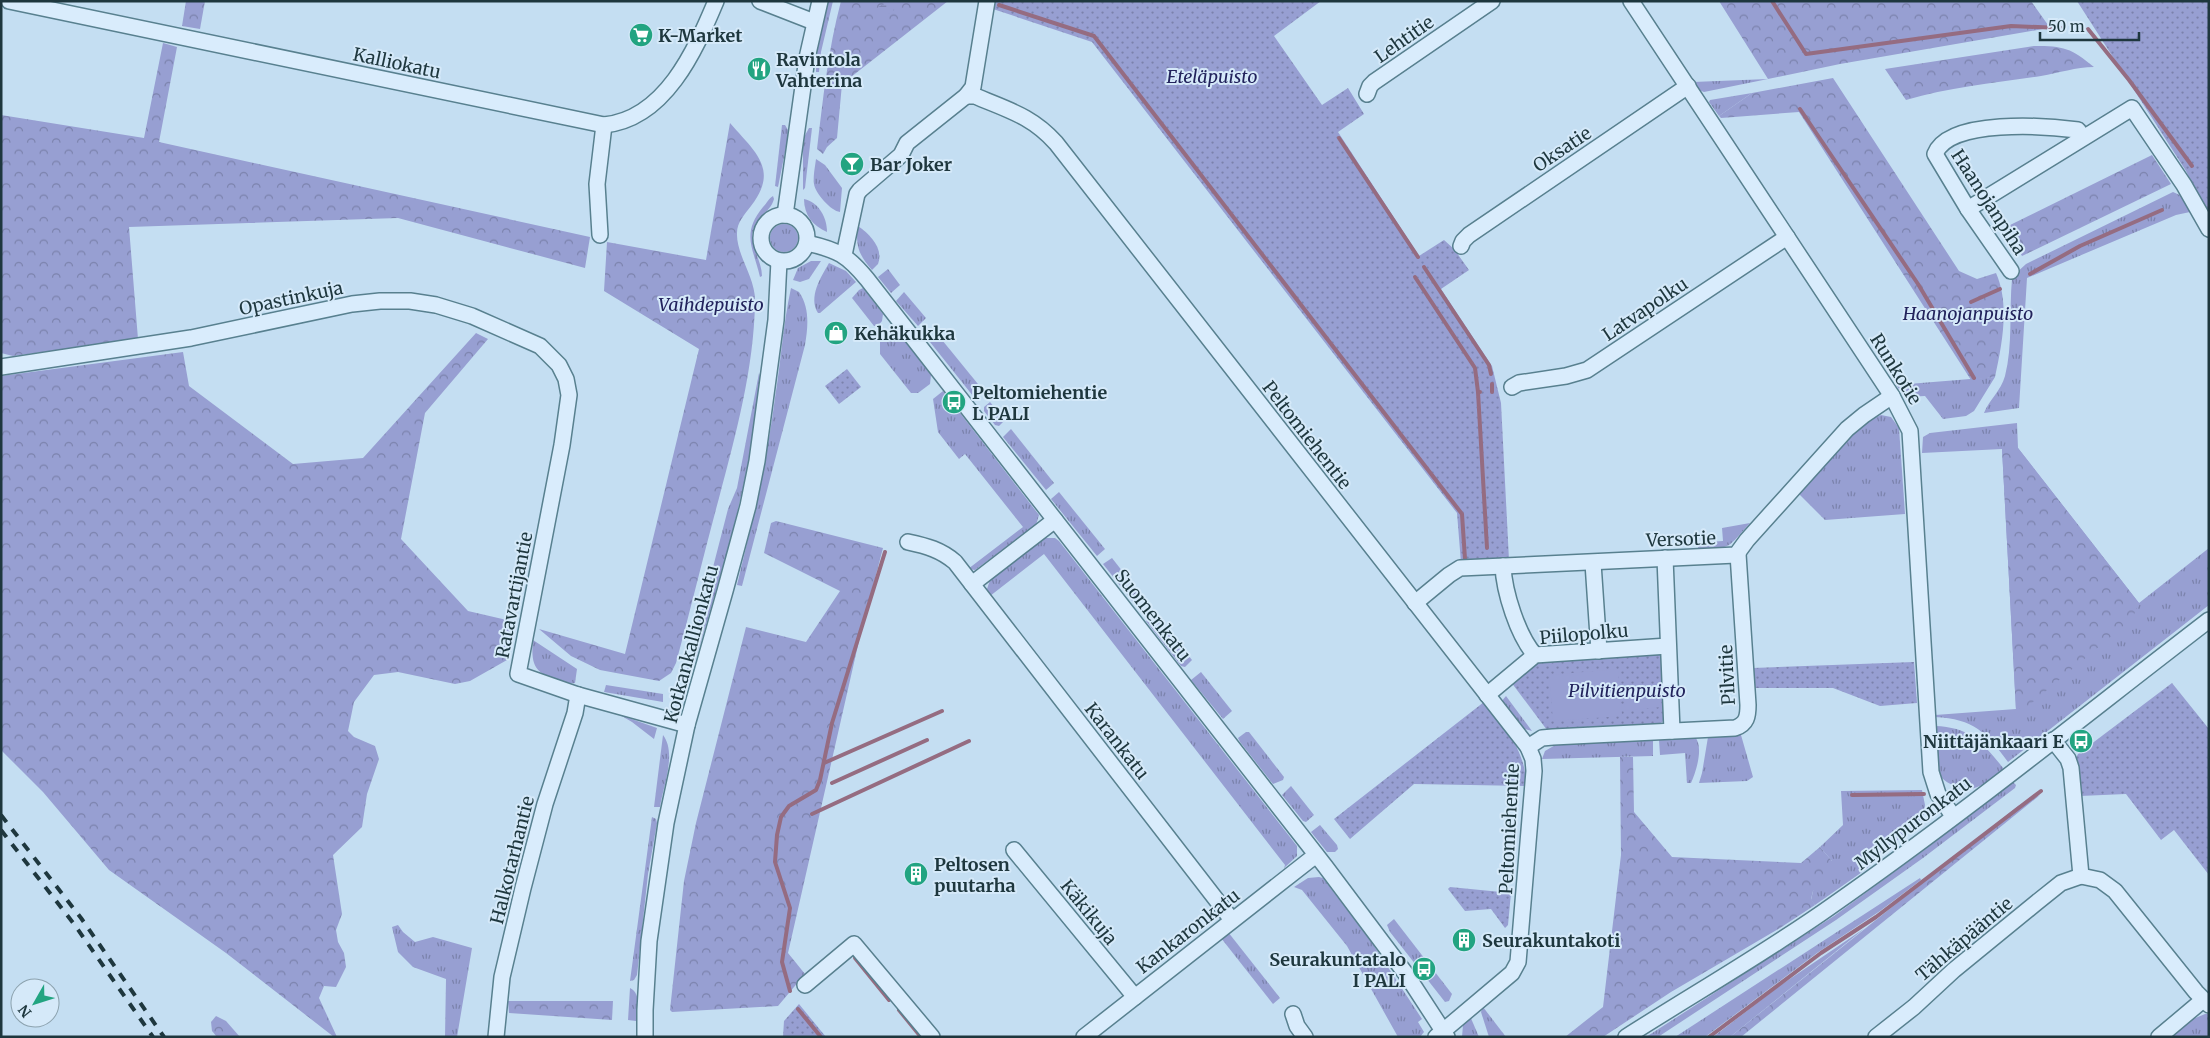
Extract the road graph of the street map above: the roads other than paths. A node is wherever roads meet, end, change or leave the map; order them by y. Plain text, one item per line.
1 (9, 1) edge
2 (716, 1) edge
3 (760, 1) edge
4 (820, 1) edge
5 (987, 1) edge
6 (1492, 1) edge
7 (1631, 1) edge
8 (814, 22) junction
9 (1688, 86) junction
10 (1366, 94) dead end
11 (966, 96) junction
12 (604, 125) junction
13 (2083, 137) junction
14 (1968, 209) junction
15 (785, 215) junction
16 (2209, 230) edge
17 (600, 235) dead end
18 (1787, 237) junction
19 (808, 243) junction
20 (1461, 246) dead end
21 (844, 255) junction
22 (779, 261) junction
23 (2011, 271) dead end
24 (1, 367) edge
25 (566, 379) joint
26 (1512, 387) dead end
27 (1892, 396) junction
28 (1055, 520) junction
29 (908, 542) dead end
30 (1738, 554) junction
31 (1665, 558) junction
32 (1593, 563) junction
33 (1503, 566) junction
34 (972, 584) junction
35 (1415, 603) junction
36 (2209, 620) edge
37 (1668, 646) junction
38 (1599, 650) junction
39 (1535, 656) junction
40 (578, 695) junction
41 (1487, 695) junction
42 (688, 725) junction
43 (1672, 731) junction
44 (2054, 740) junction
45 (1528, 747) junction
46 (1953, 816) junction
47 (1014, 850) dead end
48 (1316, 855) junction
49 (2081, 876) junction
50 (1232, 920) junction
51 (806, 985) dead end
52 (1134, 997) junction
53 (2206, 1003) edge
54 (1293, 1014) dead end
55 (1442, 1034) edge
56 (496, 1037) edge
57 (645, 1037) edge
58 (932, 1037) edge
59 (1084, 1037) edge
60 (1305, 1037) edge
61 (1626, 1037) edge
62 (1876, 1037) edge
63 (2159, 1037) edge

1 - 12 street, Kalliokatu
2 - 12 street, Kalliokatu
3 - 8 street
4 - 8 street
5 - 11 street
6 - 10 street, Lehtitie
7 - 9 street, Runkotie
8 - 15 street
9 - 18 street, Runkotie
9 - 20 street, Oksatie
11 - 21 street
11 - 35 street, Peltomiehentie
12 - 17 street
13 - 14 street
13 - 14 street, Haanojanpiha
13 - 16 street
14 - 23 street, Haanojanpiha
15 - 19 street
15 - 22 street
18 - 26 street, Latvapolku
18 - 27 street, Runkotie
19 - 21 street, Suomenkatu
19 - 22 street
21 - 28 street, Suomenkatu
22 - 42 street, Kotkankallionkatu
24 - 25 street, Opastinkuja
25 - 40 street, Ratavartijantie
27 - 30 street, Versotie
27 - 46 street, Runkotie
28 - 34 street
28 - 48 street, Suomenkatu
29 - 34 street, Karankatu
30 - 31 street, Versotie
30 - 43 street, Pilvitie
31 - 32 street, Versotie
31 - 37 street
32 - 33 street, Versotie
32 - 38 street
33 - 35 street, Versotie
33 - 39 street
34 - 50 street, Karankatu
35 - 41 street, Peltomiehentie
36 - 44 street, Myllypuronkatu
37 - 38 street, Piilopolku
37 - 43 street
38 - 39 street, Piilopolku
39 - 41 street, Piilopolku
40 - 42 street, Ratavartijantie
40 - 56 street, Halkotarhantie
41 - 45 street, Peltomiehentie
42 - 57 street, Kotkankallionkatu
43 - 45 street, Pilvitie
44 - 46 street, Myllypuronkatu
44 - 49 street
45 - 55 street, Peltomiehentie
46 - 61 street, Myllypuronkatu
47 - 52 street, Käkikuja
48 - 50 street, Kankaronkatu
48 - 55 street, Suomenkatu
49 - 53 street
49 - 62 street, Tähkäpääntie
50 - 52 street, Kankaronkatu
51 - 58 street
52 - 59 street, Kankaronkatu
53 - 63 street
54 - 60 street

